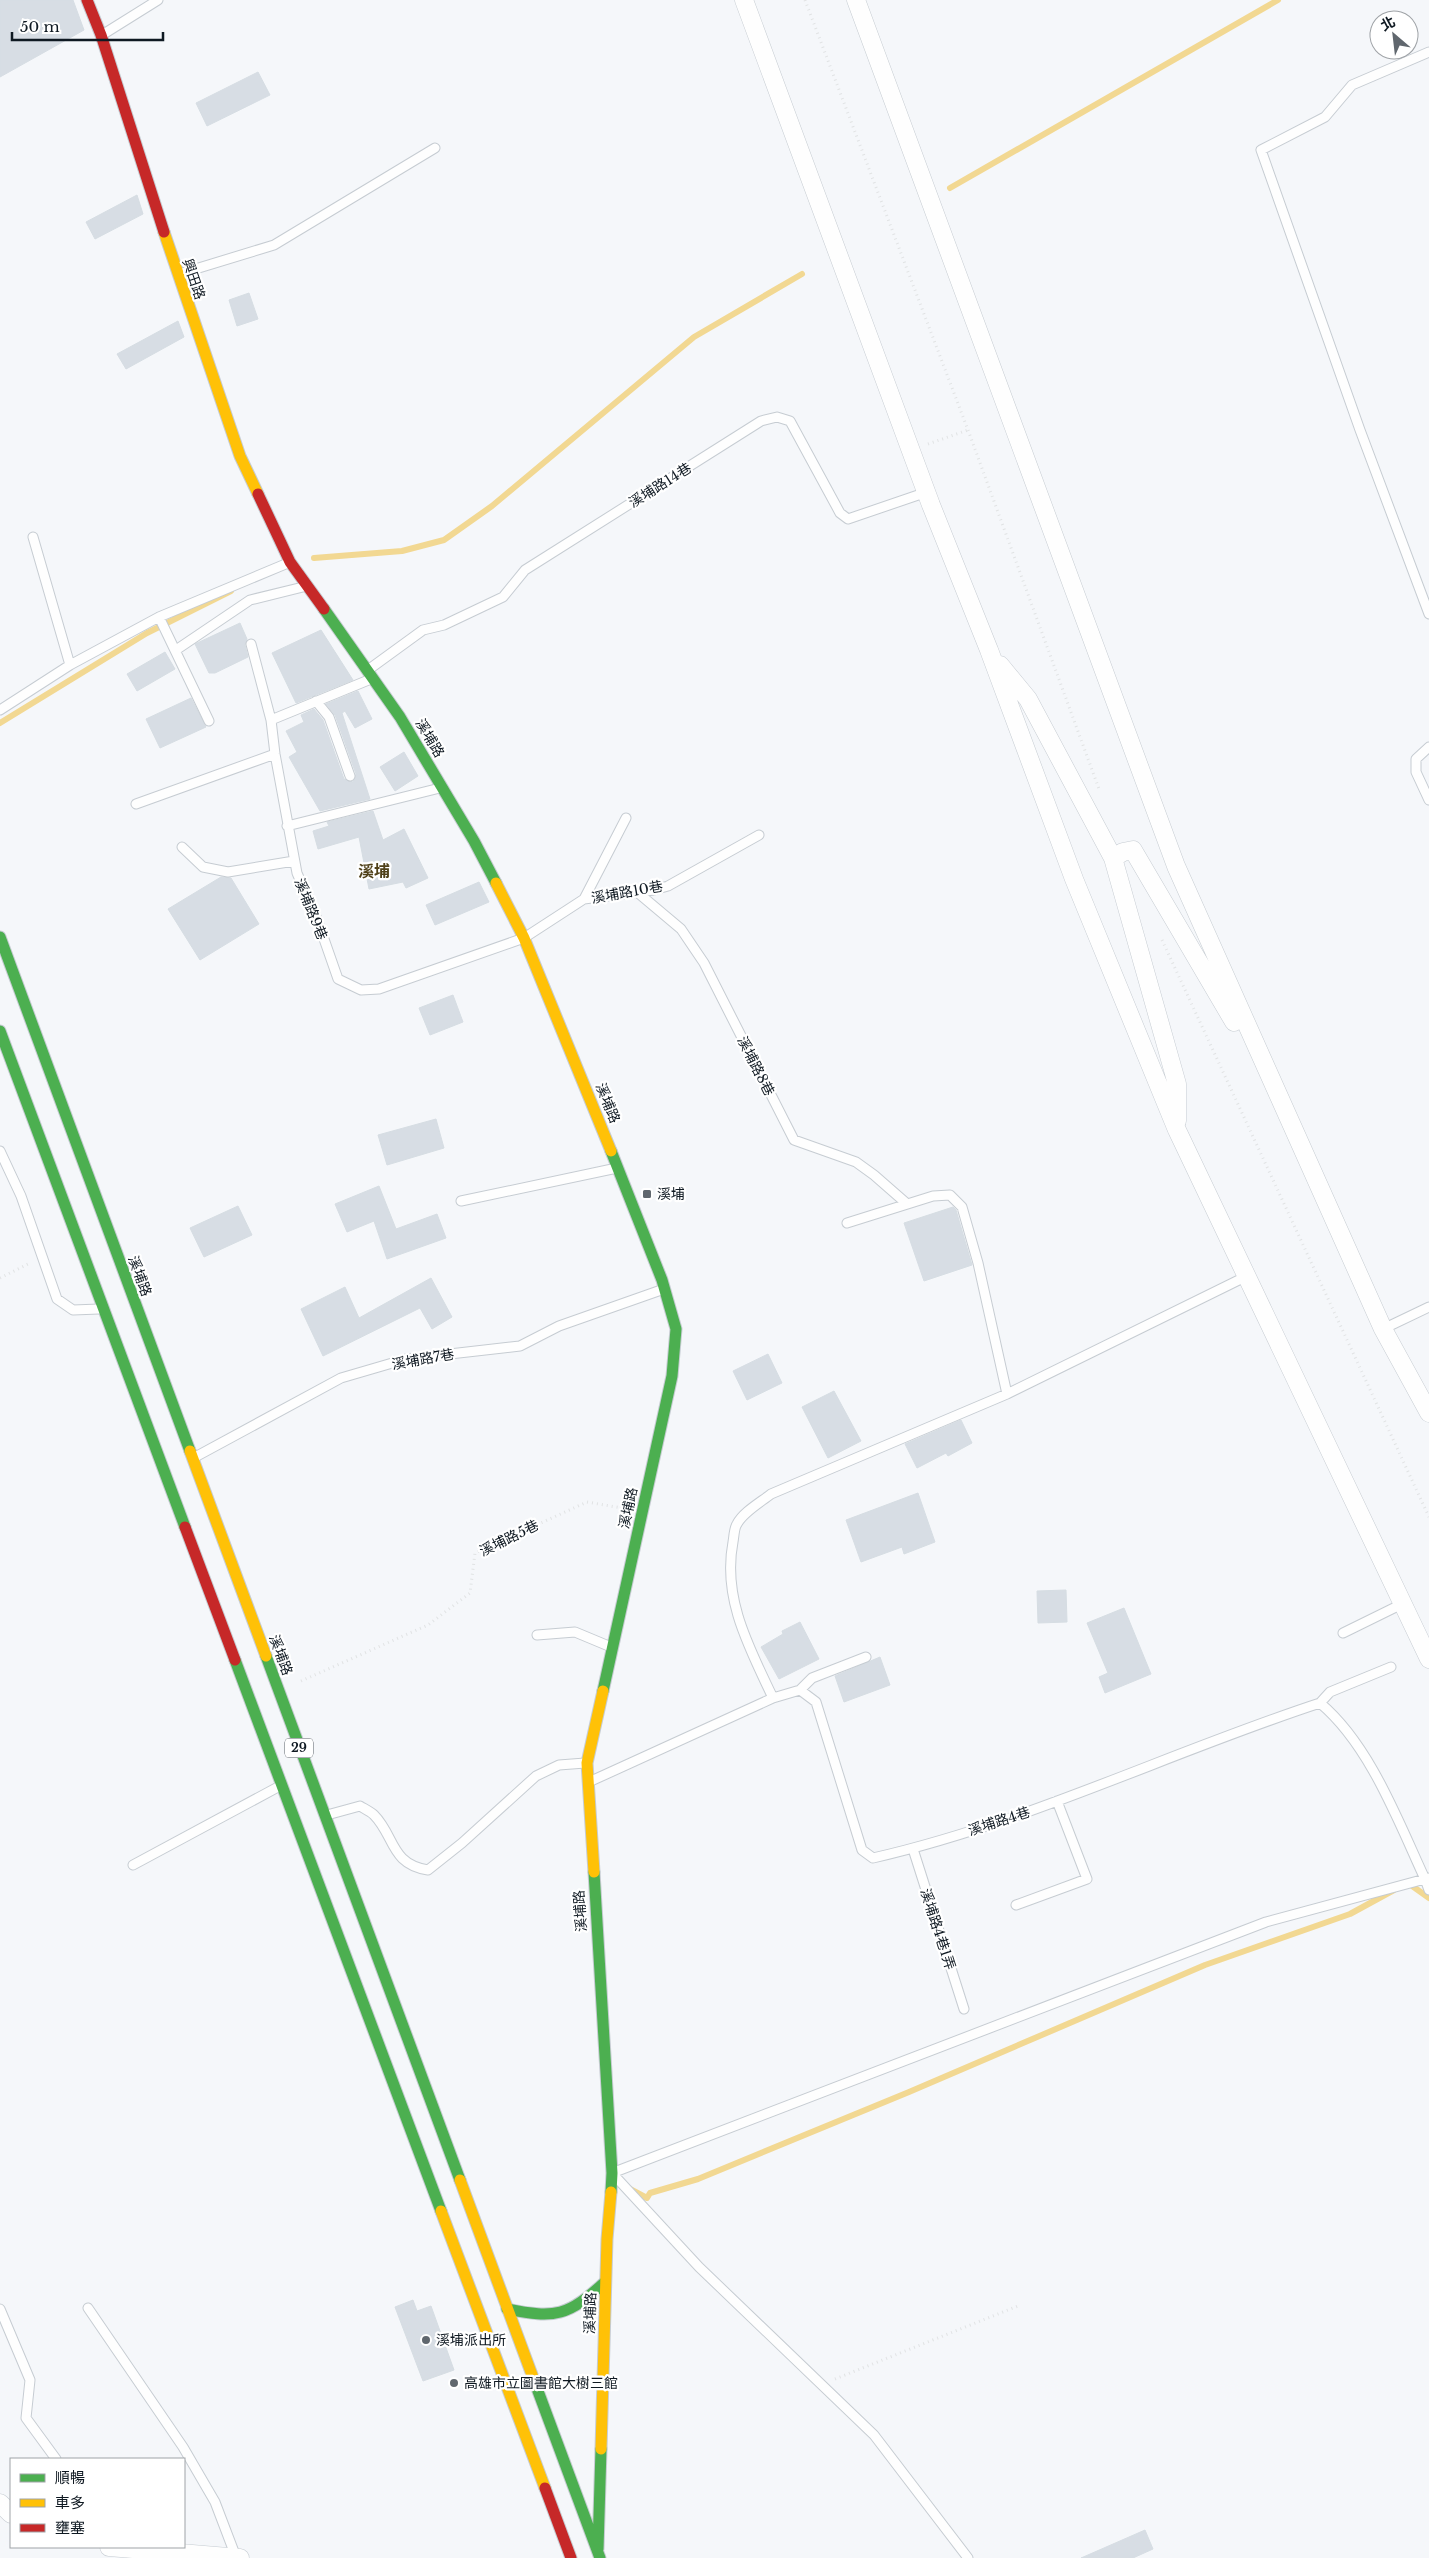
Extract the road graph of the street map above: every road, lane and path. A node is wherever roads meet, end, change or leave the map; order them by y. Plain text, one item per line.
1 (87, 0) edge
2 (158, 0) edge
3 (744, 0) edge
4 (805, 0) edge
5 (856, 0) edge
6 (101, 35) junction
7 (1429, 52) edge
8 (435, 148) dead end
9 (177, 274) junction
10 (968, 430) junction
11 (911, 451) junction
12 (927, 492) junction
13 (33, 537) dead end
14 (290, 562) junction
15 (307, 586) junction
16 (1429, 614) edge
17 (161, 620) junction
18 (251, 644) dead end
19 (174, 646) junction
20 (989, 650) junction
21 (70, 665) junction
22 (371, 674) junction
23 (316, 701) junction
24 (0, 710) edge
25 (271, 720) junction
26 (209, 721) dead end
27 (1429, 747) edge
28 (275, 754) junction
29 (350, 776) dead end
30 (443, 788) junction
31 (1102, 797) dead end
32 (1429, 800) edge
33 (136, 804) dead end
34 (626, 818) dead end
35 (287, 826) junction
36 (759, 836) dead end
37 (182, 847) dead end
38 (1113, 858) junction
39 (294, 861) junction
40 (637, 892) junction
41 (584, 900) junction
42 (0, 938) edge
43 (524, 938) junction
44 (1162, 939) dead end
45 (0, 1031) edge
46 (1260, 1057) junction
47 (1177, 1130) junction
48 (0, 1151) edge
49 (618, 1167) junction
50 (461, 1201) dead end
51 (906, 1203) junction
52 (847, 1223) dead end
53 (44, 1256) junction
54 (1248, 1276) junction
55 (0, 1278) edge
56 (664, 1288) junction
57 (1429, 1307) edge
58 (104, 1308) junction
59 (1383, 1329) junction
60 (1007, 1394) junction
61 (1429, 1413) edge
62 (192, 1459) junction
63 (642, 1512) junction
64 (1429, 1517) edge
65 (1402, 1604) junction
66 (1343, 1633) dead end
67 (537, 1635) dead end
68 (612, 1648) junction
69 (866, 1657) dead end
70 (1429, 1659) edge
71 (1391, 1667) dead end
72 (800, 1690) junction
73 (278, 1691) junction
74 (773, 1698) junction
75 (1320, 1703) junction
76 (587, 1763) junction
77 (587, 1783) junction
78 (282, 1785) junction
79 (1057, 1801) junction
80 (324, 1816) junction
81 (913, 1849) junction
82 (134, 1865) dead end
83 (1427, 1879) edge
84 (1429, 1890) edge
85 (1016, 1905) dead end
86 (964, 2009) dead end
87 (612, 2172) junction
88 (606, 2282) junction
89 (1018, 2306) dead end
90 (88, 2308) dead end
91 (0, 2309) edge
92 (507, 2309) junction
93 (820, 2384) junction
94 (55, 2458) edge
95 (0, 2503) edge
96 (10, 2513) edge
97 (122, 2548) edge
98 (599, 2556) edge
99 (238, 2558) edge
100 (571, 2558) edge
101 (968, 2558) edge

1 - 6 main road, 興田路
2 - 6 lane
3 - 11 street
4 - 10 path
5 - 46 street
6 - 9 main road, 興田路
7 - 16 lane
8 - 9 lane
9 - 14 main road, 興田路
10 - 11 path
10 - 31 path
11 - 12 street
12 - 20 street
12 - 22 lane, 溪埔路14巷
13 - 21 lane
14 - 15 main road, 溪埔路
14 - 17 lane
15 - 19 lane
15 - 22 main road, 溪埔路
17 - 19 lane
17 - 21 lane
18 - 25 lane, 溪埔路9巷
19 - 26 lane
20 - 38 street
20 - 47 street
21 - 24 lane
22 - 23 lane
22 - 30 main road, 溪埔路
23 - 25 lane
23 - 29 lane
25 - 28 lane, 溪埔路9巷
27 - 32 lane
28 - 33 lane
28 - 35 lane, 溪埔路9巷
30 - 35 lane
30 - 43 main road, 溪埔路
34 - 41 lane
35 - 39 lane, 溪埔路9巷
36 - 40 lane, 溪埔路10巷
37 - 39 lane
38 - 46 street
38 - 47 street
39 - 43 lane, 溪埔路9巷
40 - 41 lane, 溪埔路10巷
40 - 51 lane, 溪埔路8巷
41 - 43 lane, 溪埔路10巷
42 - 62 main road, 溪埔路 / 29
43 - 49 main road, 溪埔路
44 - 64 path
45 - 58 main road, 29
46 - 59 street
47 - 54 street
48 - 53 lane
49 - 50 lane
49 - 56 main road, 溪埔路
51 - 52 lane
51 - 60 lane
53 - 55 path
53 - 58 lane
54 - 60 lane
54 - 65 street
56 - 62 lane, 溪埔路7巷
56 - 63 main road, 溪埔路
57 - 59 lane
58 - 78 main road, 29
59 - 61 street
60 - 74 lane
62 - 73 main road, 溪埔路 / 29
63 - 68 main road, 溪埔路
63 - 73 path, 溪埔路5巷
65 - 66 lane
65 - 70 street
67 - 68 lane
68 - 76 main road, 溪埔路
69 - 72 lane
71 - 75 lane, 溪埔路4巷
72 - 74 lane
72 - 81 lane, 溪埔路4巷
73 - 80 main road, 溪埔路 / 29
74 - 77 lane
75 - 79 lane, 溪埔路4巷
75 - 83 lane
76 - 77 main road, 溪埔路
76 - 80 lane
77 - 87 main road, 溪埔路
78 - 82 lane
78 - 100 main road, 29
79 - 81 lane, 溪埔路4巷
79 - 85 lane
80 - 92 main road, 溪埔路 / 29
81 - 86 lane, 溪埔路4巷1弄
83 - 84 lane
83 - 87 lane
87 - 88 main road, 溪埔路
87 - 93 lane
88 - 92 main road
88 - 98 main road, 溪埔路
89 - 93 path
90 - 99 lane
91 - 94 lane
92 - 98 main road, 溪埔路 / 29
93 - 101 lane
95 - 96 street
97 - 99 street

